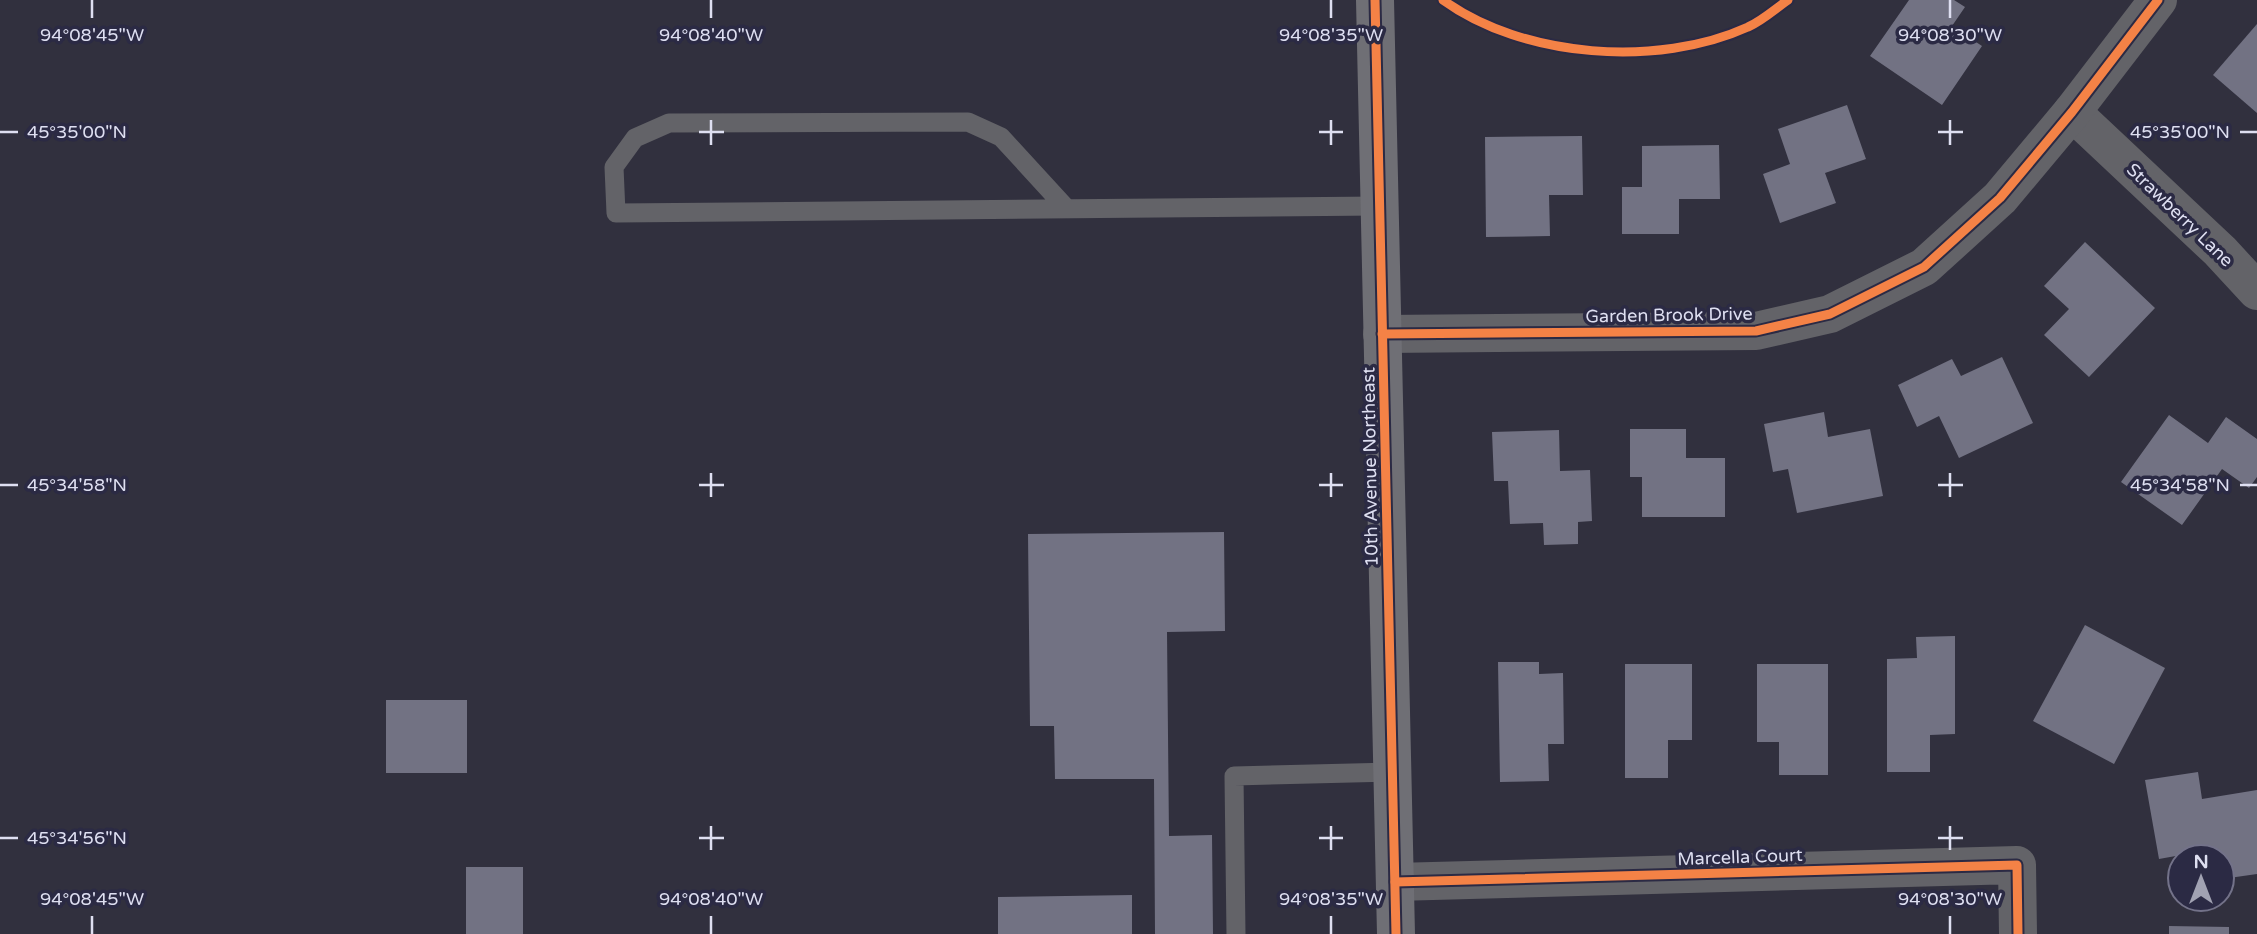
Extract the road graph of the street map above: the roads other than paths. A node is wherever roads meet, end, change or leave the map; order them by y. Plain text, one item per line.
1 (1375, 0) edge
2 (2158, 0) edge
3 (2072, 112) junction
4 (1379, 206) junction
5 (1067, 209) junction
6 (2257, 291) edge
7 (1382, 334) junction
8 (1393, 772) junction
9 (1395, 882) junction
10 (1236, 934) edge
11 (1396, 934) edge
12 (2018, 934) edge

1 - 4 street, 10th Avenue Northeast
2 - 3 street, Garden Brook Drive
3 - 6 street, Strawberry Lane
3 - 7 street, Garden Brook Drive
4 - 5 lane
4 - 7 street, 10th Avenue Northeast
5 - 5 lane
7 - 8 street, 10th Avenue Northeast
8 - 9 street, 10th Avenue Northeast
8 - 10 lane
9 - 11 street, 10th Avenue Northeast
9 - 12 street, Marcella Court

